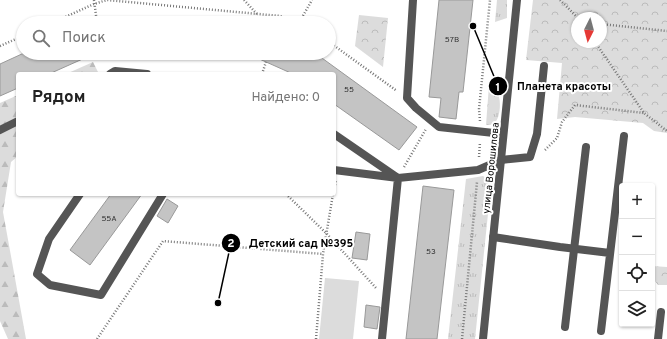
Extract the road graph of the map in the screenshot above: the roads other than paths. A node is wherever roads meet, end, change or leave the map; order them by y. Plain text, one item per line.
1 (413, 0) edge
2 (517, 0) edge
3 (544, 66) dead end
4 (16, 122) edge
5 (0, 130) edge
6 (503, 134) junction
7 (336, 135) edge
8 (624, 136) dead end
9 (586, 147) dead end
10 (500, 160) junction
11 (336, 170) edge
12 (398, 178) junction
13 (79, 196) edge
14 (162, 196) edge
15 (493, 237) junction
16 (574, 249) junction
17 (610, 253) junction
18 (661, 312) dead end
19 (565, 327) dead end
20 (601, 330) dead end
21 (382, 339) edge
22 (483, 339) edge
23 (658, 339) edge

1 - 6 street
2 - 6 street, улица Ворошилова
3 - 10 street
4 - 5 street
6 - 10 street, улица Ворошилова
7 - 12 street
8 - 17 street
9 - 16 street
10 - 12 street
10 - 15 street, улица Ворошилова
11 - 12 street
12 - 21 street
13 - 14 street
15 - 16 street
15 - 22 street, улица Ворошилова
16 - 17 street
16 - 19 street
17 - 20 street
18 - 23 street

